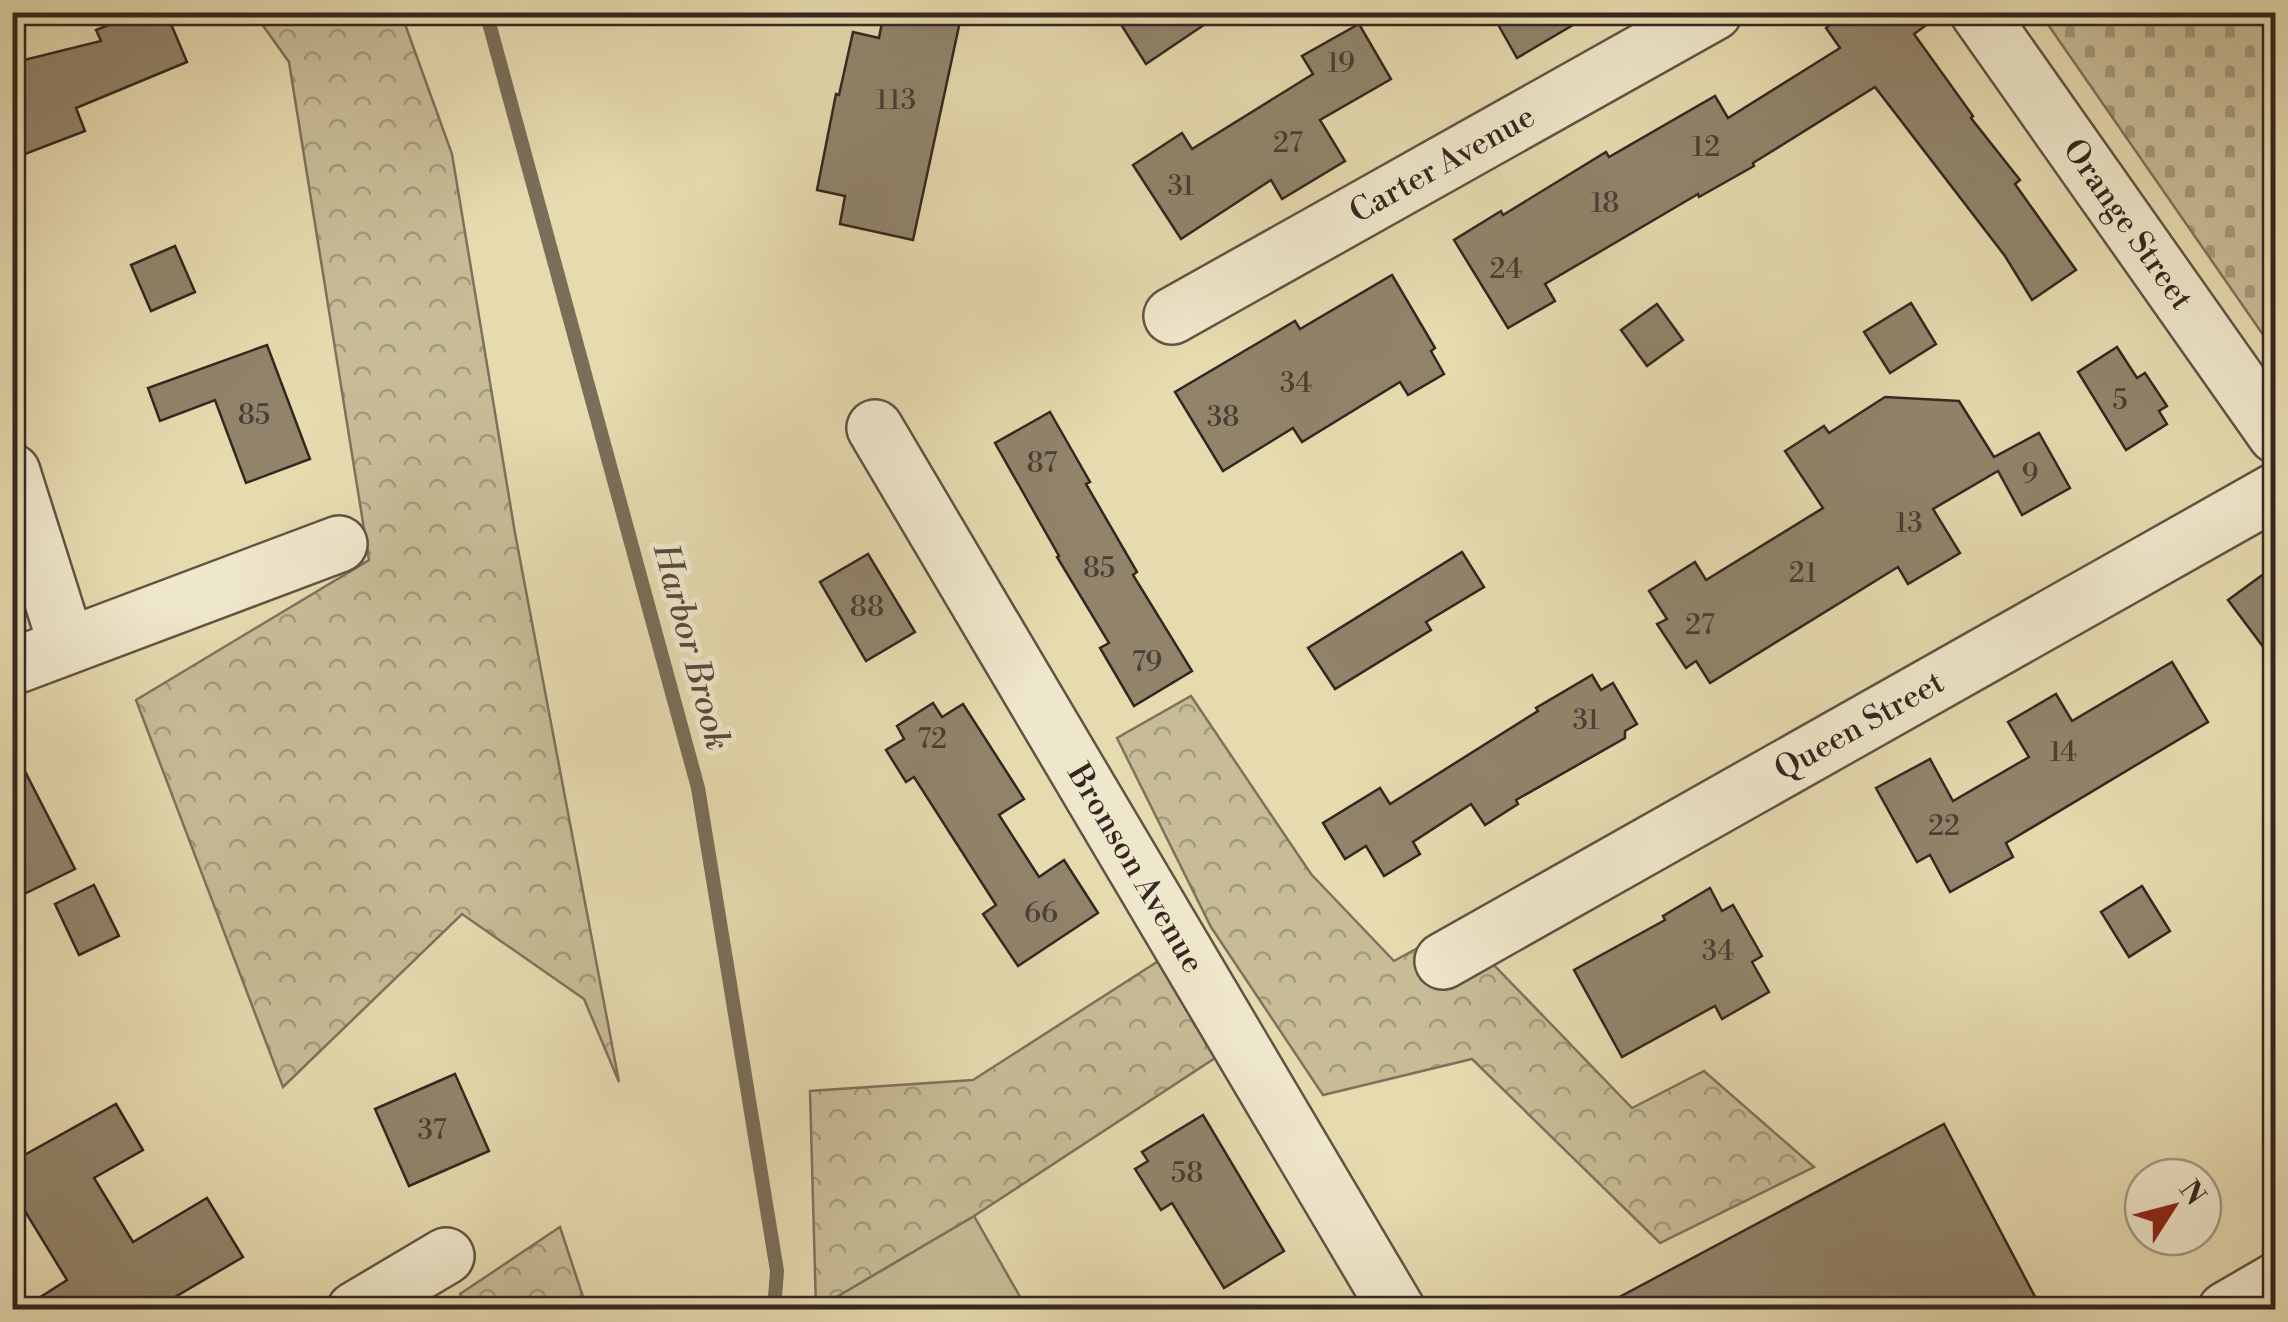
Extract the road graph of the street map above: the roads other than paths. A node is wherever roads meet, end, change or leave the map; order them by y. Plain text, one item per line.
1 (1714, 12) edge
2 (1978, 12) edge
3 (1172, 316) dead end
4 (875, 428) dead end
5 (2276, 435) edge
6 (12, 472) edge
7 (2276, 491) edge
8 (339, 544) dead end
9 (67, 646) junction
10 (12, 668) edge
11 (1442, 961) dead end
12 (446, 1256) dead end
13 (2276, 1282) edge
14 (355, 1310) edge
15 (1397, 1310) edge
16 (2226, 1310) edge

1 - 3 street, Carter Avenue
2 - 5 street, Orange Street
4 - 15 street, Bronson Avenue
6 - 9 street
7 - 11 street, Queen Street
8 - 9 street
9 - 10 street
12 - 14 street
13 - 16 street

